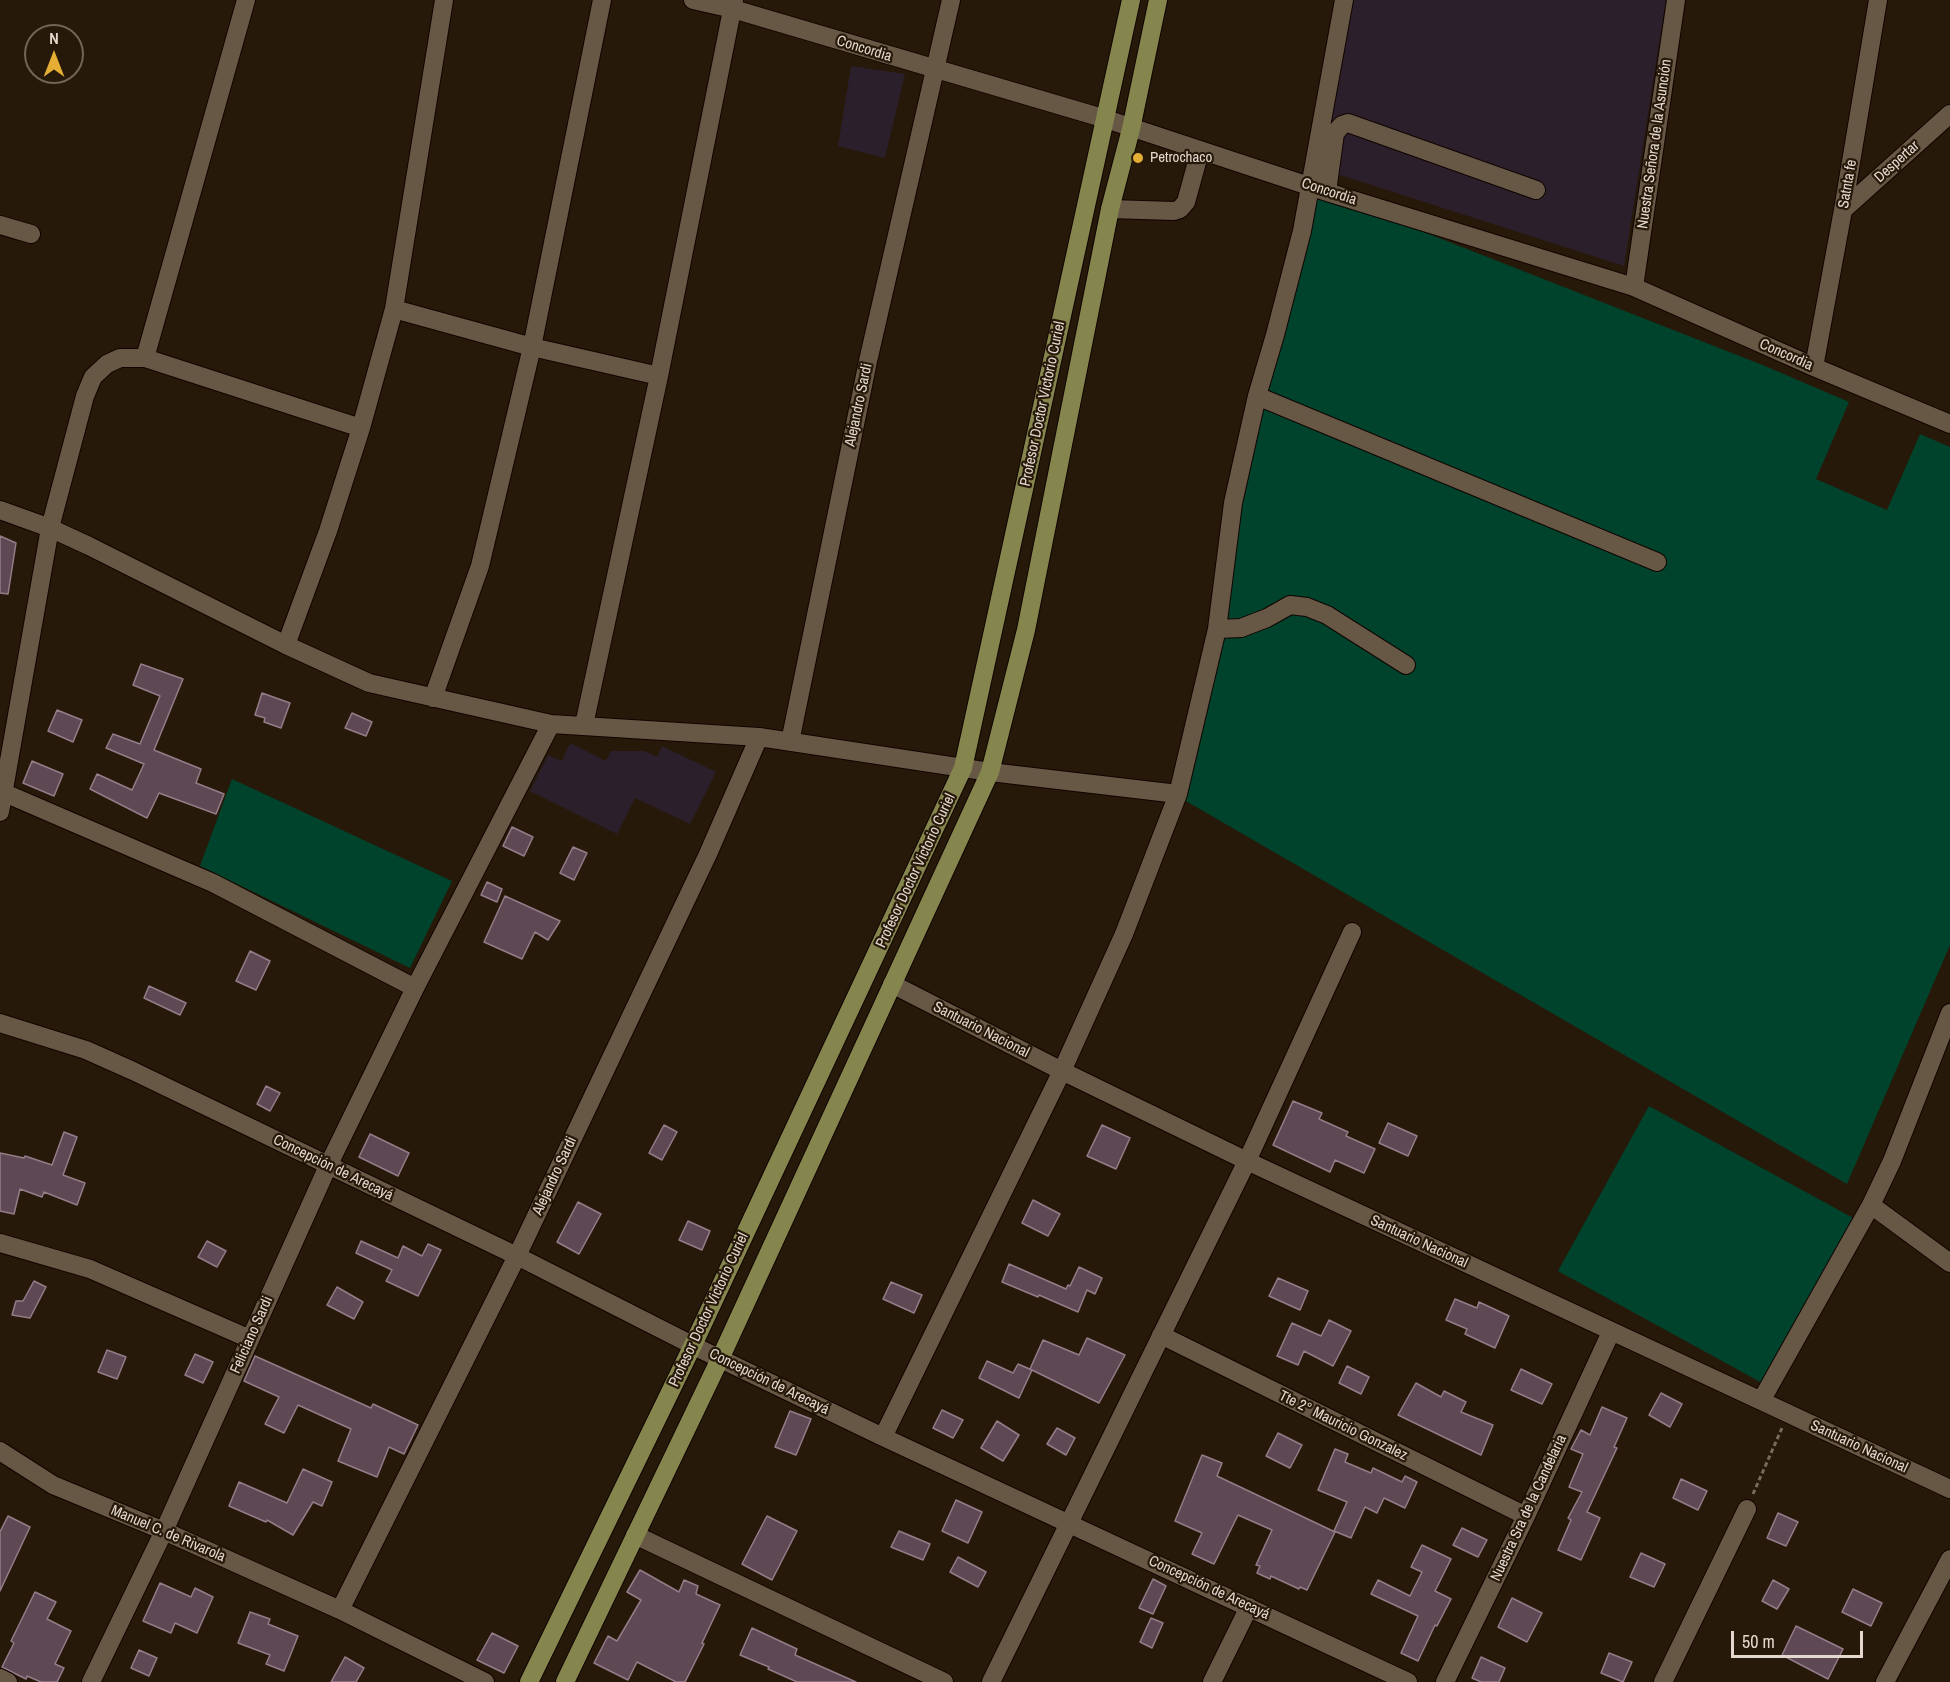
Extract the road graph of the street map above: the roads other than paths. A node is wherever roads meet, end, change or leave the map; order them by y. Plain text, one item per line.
1 (246, 0) edge
2 (444, 0) edge
3 (602, 0) edge
4 (693, 0) edge
5 (951, 0) edge
6 (1131, 0) edge
7 (1158, 0) edge
8 (1344, 0) edge
9 (1676, 0) edge
10 (1878, 0) edge
11 (734, 5) edge
12 (936, 70) junction
13 (1950, 114) edge
14 (1106, 119) junction
15 (1131, 129) junction
16 (1200, 151) junction
17 (1309, 186) junction
18 (1536, 190) dead end
19 (1328, 192) junction
20 (1110, 209) junction
21 (1844, 210) junction
22 (0, 225) edge
23 (31, 234) dead end
24 (1634, 287) junction
25 (394, 309) junction
26 (532, 347) junction
27 (145, 358) junction
28 (1814, 367) junction
29 (659, 376) junction
30 (1257, 396) junction
31 (1950, 424) edge
32 (361, 428) junction
33 (0, 510) edge
34 (50, 528) junction
35 (1657, 562) dead end
36 (1217, 629) junction
37 (286, 645) junction
38 (1406, 665) dead end
39 (433, 698) junction
40 (551, 724) junction
41 (584, 725) junction
42 (759, 738) junction
43 (790, 742) junction
44 (963, 768) junction
45 (990, 772) junction
46 (2, 791) edge
47 (1178, 794) junction
48 (0, 812) edge
49 (1352, 932) dead end
50 (892, 984) junction
51 (415, 988) junction
52 (1950, 1013) edge
53 (0, 1023) edge
54 (1062, 1071) junction
55 (1248, 1161) junction
56 (328, 1166) junction
57 (1871, 1205) junction
58 (0, 1243) edge
59 (517, 1256) junction
60 (1950, 1263) edge
61 (1611, 1332) junction
62 (1161, 1335) junction
63 (250, 1339) junction
64 (693, 1345) junction
65 (720, 1359) junction
66 (1761, 1401) junction
67 (883, 1437) junction
68 (0, 1451) edge
69 (1950, 1489) edge
70 (1747, 1509) road end
71 (1526, 1516) junction
72 (1069, 1524) junction
73 (164, 1531) junction
74 (635, 1535) junction
75 (1950, 1559) edge
76 (1249, 1606) junction
77 (340, 1610) junction
78 (0, 1678) edge
79 (8, 1682) edge
80 (91, 1682) edge
81 (485, 1682) edge
82 (529, 1682) edge
83 (565, 1682) edge
84 (944, 1682) edge
85 (991, 1682) edge
86 (1212, 1682) edge
87 (1408, 1682) edge
88 (1445, 1682) edge
89 (1663, 1682) edge
90 (1885, 1682) edge

1 - 27 street
2 - 25 street
3 - 26 street
4 - 11 street, Concordia
5 - 12 street, Alejandro Sardi
6 - 14 main road, Profesor Doctor Victorio Curiel
7 - 15 main road, Profesor Doctor Victorio Curiel
8 - 17 street
9 - 24 street, Nuestra Señora de la Asunción
10 - 21 street, Satnta fe
11 - 12 street, Concordia
11 - 29 street
12 - 14 street, Concordia
12 - 43 street, Alejandro Sardi
13 - 21 street, Despertar
14 - 15 street, Concordia
14 - 44 main road, Profesor Doctor Victorio Curiel
15 - 16 street, Concordia
15 - 20 main road, Profesor Doctor Victorio Curiel
16 - 17 street, Concordia
16 - 20 street
17 - 19 street, Concordia
17 - 30 street
18 - 19 street
19 - 24 street, Concordia
20 - 45 main road, Profesor Doctor Victorio Curiel
21 - 28 street, Satnta fe
22 - 23 street
24 - 28 street, Concordia
25 - 26 street
25 - 32 street
26 - 29 street
26 - 39 street
27 - 32 street
27 - 34 street
28 - 31 street, Concordia
29 - 41 street
30 - 35 street
30 - 36 street
32 - 37 street
33 - 34 street
34 - 37 street
34 - 46 street
36 - 38 street
36 - 47 street
37 - 39 street
39 - 40 street
40 - 41 street
40 - 51 street, Feliciano Sardi
41 - 42 street
42 - 43 street
42 - 59 street, Alejandro Sardi
43 - 44 street
44 - 45 street
44 - 64 main road, Profesor Doctor Victorio Curiel
45 - 47 street
45 - 50 main road, Profesor Doctor Victorio Curiel
46 - 48 street
46 - 51 street
47 - 54 street
49 - 55 street
50 - 54 street, Santuario Nacional
50 - 65 main road, Profesor Doctor Victorio Curiel
51 - 56 street, Feliciano Sardi
52 - 57 street
53 - 56 street, Concepción de Arecayá
54 - 55 street, Santuario Nacional
54 - 67 street
55 - 61 street, Santuario Nacional
55 - 62 street
56 - 59 street, Concepción de Arecayá
56 - 63 street, Feliciano Sardi
57 - 60 street
57 - 66 street
58 - 63 street
59 - 64 street, Concepción de Arecayá
59 - 77 street, Alejandro Sardi
61 - 66 street, Santuario Nacional
61 - 71 street, Nuestra Sra de la Candelaria
62 - 71 street, Tte 2° Mauricio Gonzalez
62 - 72 street
63 - 73 street, Feliciano Sardi
64 - 65 street, Concepción de Arecayá
64 - 82 main road, Profesor Doctor Victorio Curiel
65 - 67 street, Concepción de Arecayá
65 - 74 main road, Profesor Doctor Victorio Curiel
66 - 69 street, Santuario Nacional
67 - 72 street, Concepción de Arecayá
68 - 73 street, Manuel C. de Rivarola
70 - 89 street
71 - 88 street, Nuestra Sra de la Candelaria
72 - 76 street, Concepción de Arecayá
72 - 85 street
73 - 77 street, Manuel C. de Rivarola
73 - 80 street, Feliciano Sardi
74 - 83 main road, Profesor Doctor Victorio Curiel
74 - 84 street
75 - 90 street
76 - 86 street
76 - 87 street, Concepción de Arecayá
77 - 81 street, Manuel C. de Rivarola
78 - 79 street

